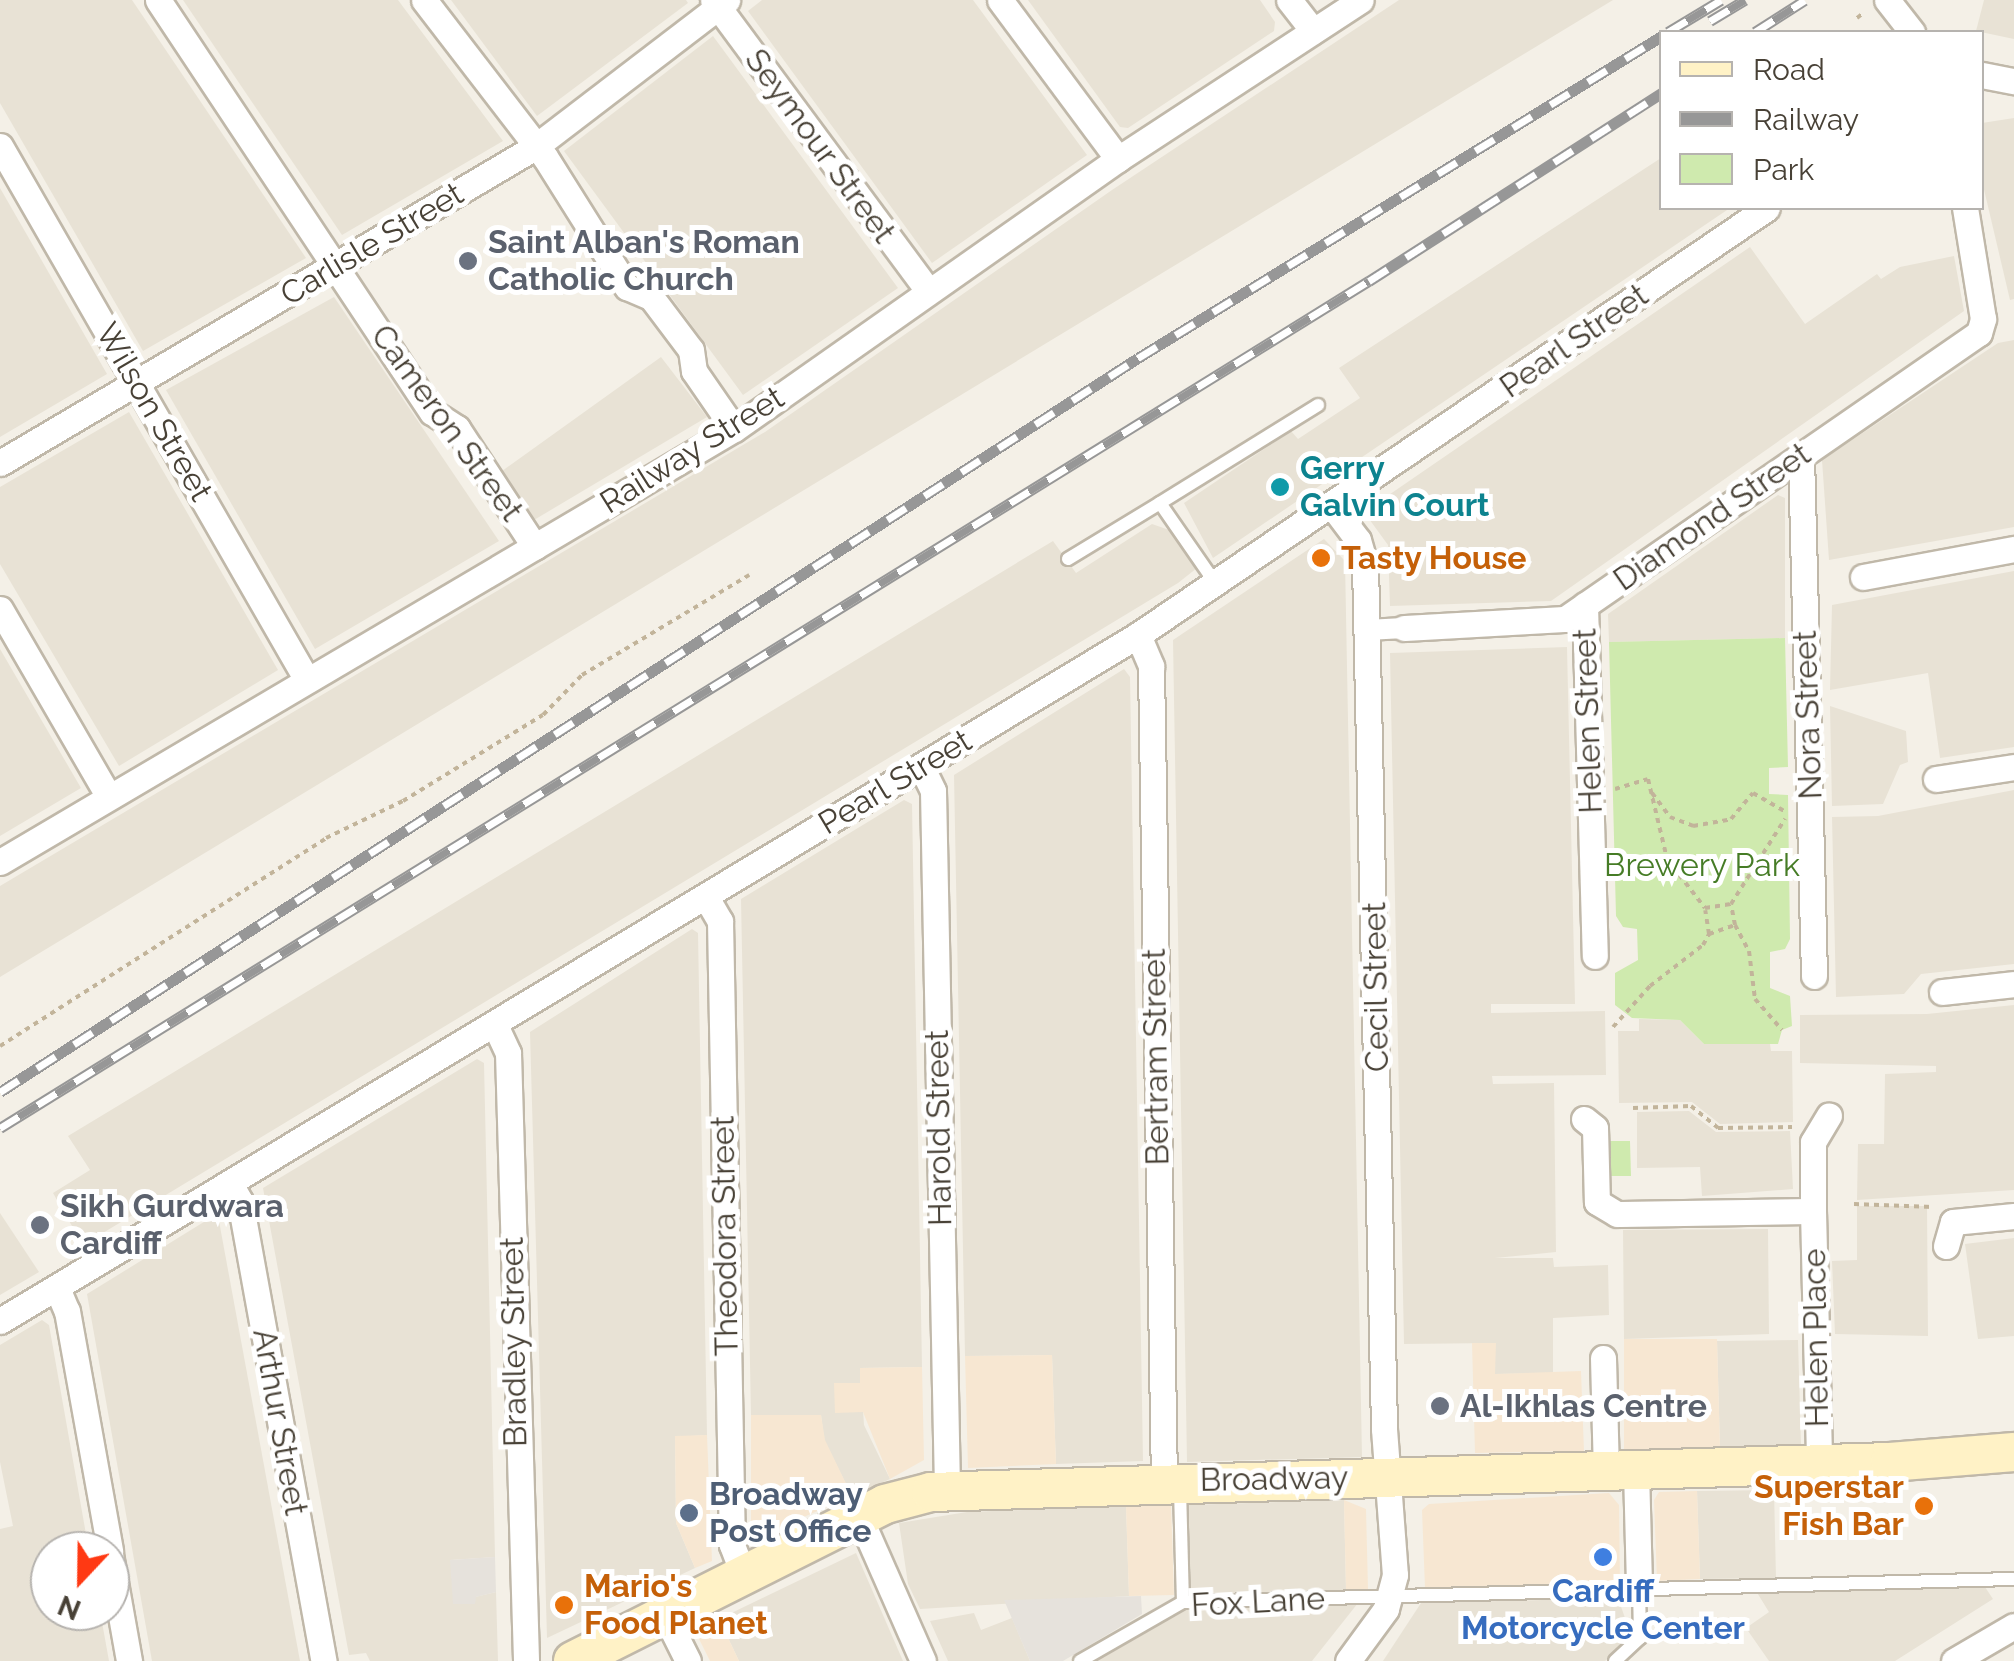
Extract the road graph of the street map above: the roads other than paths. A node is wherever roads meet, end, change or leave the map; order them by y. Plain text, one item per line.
1 (158, 0) edge
2 (424, 0) edge
3 (1000, 0) edge
4 (1290, 0) edge
5 (1360, 0) edge
6 (1887, 0) edge
7 (719, 2) edge
8 (1910, 30) edge
9 (1313, 31) junction
10 (1984, 75) edge
11 (2014, 80) edge
12 (0, 146) edge
13 (535, 147) junction
14 (1118, 159) junction
15 (1764, 210) edge
16 (1965, 210) edge
17 (337, 265) junction
18 (928, 292) junction
19 (137, 382) junction
20 (1318, 404) dead end
21 (734, 429) junction
22 (1801, 455) junction
23 (0, 463) edge
24 (1160, 503) junction
25 (1333, 507) junction
26 (535, 547) junction
27 (2014, 549) edge
28 (1068, 559) dead end
29 (1862, 577) dead end
30 (1216, 584) junction
31 (1585, 605) junction
32 (0, 609) edge
33 (1404, 628) joint
34 (1367, 630) junction
35 (1138, 635) junction
36 (307, 680) junction
37 (2014, 767) edge
38 (922, 768) junction
39 (1936, 778) dead end
40 (109, 797) junction
41 (0, 862) edge
42 (706, 897) junction
43 (1595, 956) dead end
44 (1814, 976) dead end
45 (2014, 984) edge
46 (1942, 992) dead end
47 (496, 1025) junction
48 (1829, 1116) dead end
49 (1584, 1119) dead end
50 (231, 1184) junction
51 (1813, 1211) junction
52 (2014, 1216) edge
53 (1949, 1234) road end
54 (56, 1288) junction
55 (0, 1321) edge
56 (1603, 1358) dead end
57 (2014, 1452) edge
58 (1819, 1464) junction
59 (1621, 1470) junction
60 (1389, 1476) junction
61 (1172, 1481) junction
62 (947, 1491) junction
63 (860, 1518) junction
64 (106, 1531) edge
65 (744, 1576) junction
66 (2014, 1580) edge
67 (1639, 1586) junction
68 (1391, 1596) junction
69 (1183, 1602) junction
70 (665, 1615) junction
71 (2014, 1626) edge
72 (124, 1631) edge
73 (129, 1661) edge
74 (324, 1661) edge
75 (526, 1661) edge
76 (573, 1661) edge
77 (688, 1661) edge
78 (923, 1661) edge
79 (1080, 1661) edge
80 (1348, 1661) edge
81 (1615, 1661) edge
82 (1954, 1661) edge

1 - 17 street, Cameron Street
2 - 13 street
3 - 14 street
4 - 9 street
5 - 9 street, Railway Street
6 - 8 street
7 - 13 street, Carlisle Street
7 - 18 street, Seymour Street
9 - 14 street, Railway Street
10 - 11 street
12 - 19 street, Wilson Street
13 - 17 street, Carlisle Street
13 - 21 street
14 - 18 street, Railway Street
15 - 25 street, Pearl Street
16 - 22 street, Diamond Street
17 - 19 street, Carlisle Street
17 - 26 street, Cameron Street
18 - 21 street, Railway Street
19 - 23 street, Carlisle Street
19 - 36 street, Wilson Street
20 - 24 lane
21 - 26 street, Railway Street
22 - 31 street, Diamond Street
22 - 44 street, Nora Street
24 - 28 lane
24 - 30 lane
25 - 30 street, Pearl Street
25 - 34 street, Cecil Street
26 - 36 street, Railway Street
27 - 29 street
30 - 35 street, Pearl Street
31 - 33 street, Diamond Street
31 - 43 street, Helen Street
32 - 40 street
33 - 34 street
34 - 60 street, Cecil Street
35 - 38 street, Pearl Street
35 - 61 street, Bertram Street
36 - 40 street, Railway Street
37 - 39 street
38 - 42 street, Pearl Street
38 - 62 street, Harold Street
40 - 41 street, Railway Street
42 - 47 street, Pearl Street
42 - 65 street, Theodora Street
45 - 46 street
47 - 50 street, Pearl Street
47 - 75 street, Bradley Street
48 - 51 street, Helen Place
49 - 51 street, Helen Place
50 - 54 street, Pearl Street
50 - 74 street, Arthur Street
51 - 58 street, Helen Place
52 - 53 street
54 - 55 street, Pearl Street
54 - 64 street
56 - 59 street
57 - 58 main road, Broadway
58 - 59 main road, Broadway
59 - 60 main road, Broadway
59 - 67 street
60 - 61 main road, Broadway
60 - 68 street, Cecil Street
61 - 62 main road, Broadway
61 - 69 lane
62 - 63 main road, Broadway
63 - 65 main road, Broadway
63 - 78 street
65 - 70 main road, Broadway
66 - 67 lane, Fox Lane
67 - 68 lane, Fox Lane
67 - 81 lane
68 - 69 lane, Fox Lane
68 - 80 street
69 - 79 lane, Fox Lane
70 - 76 main road, Broadway
70 - 77 street
71 - 82 street
72 - 73 street

